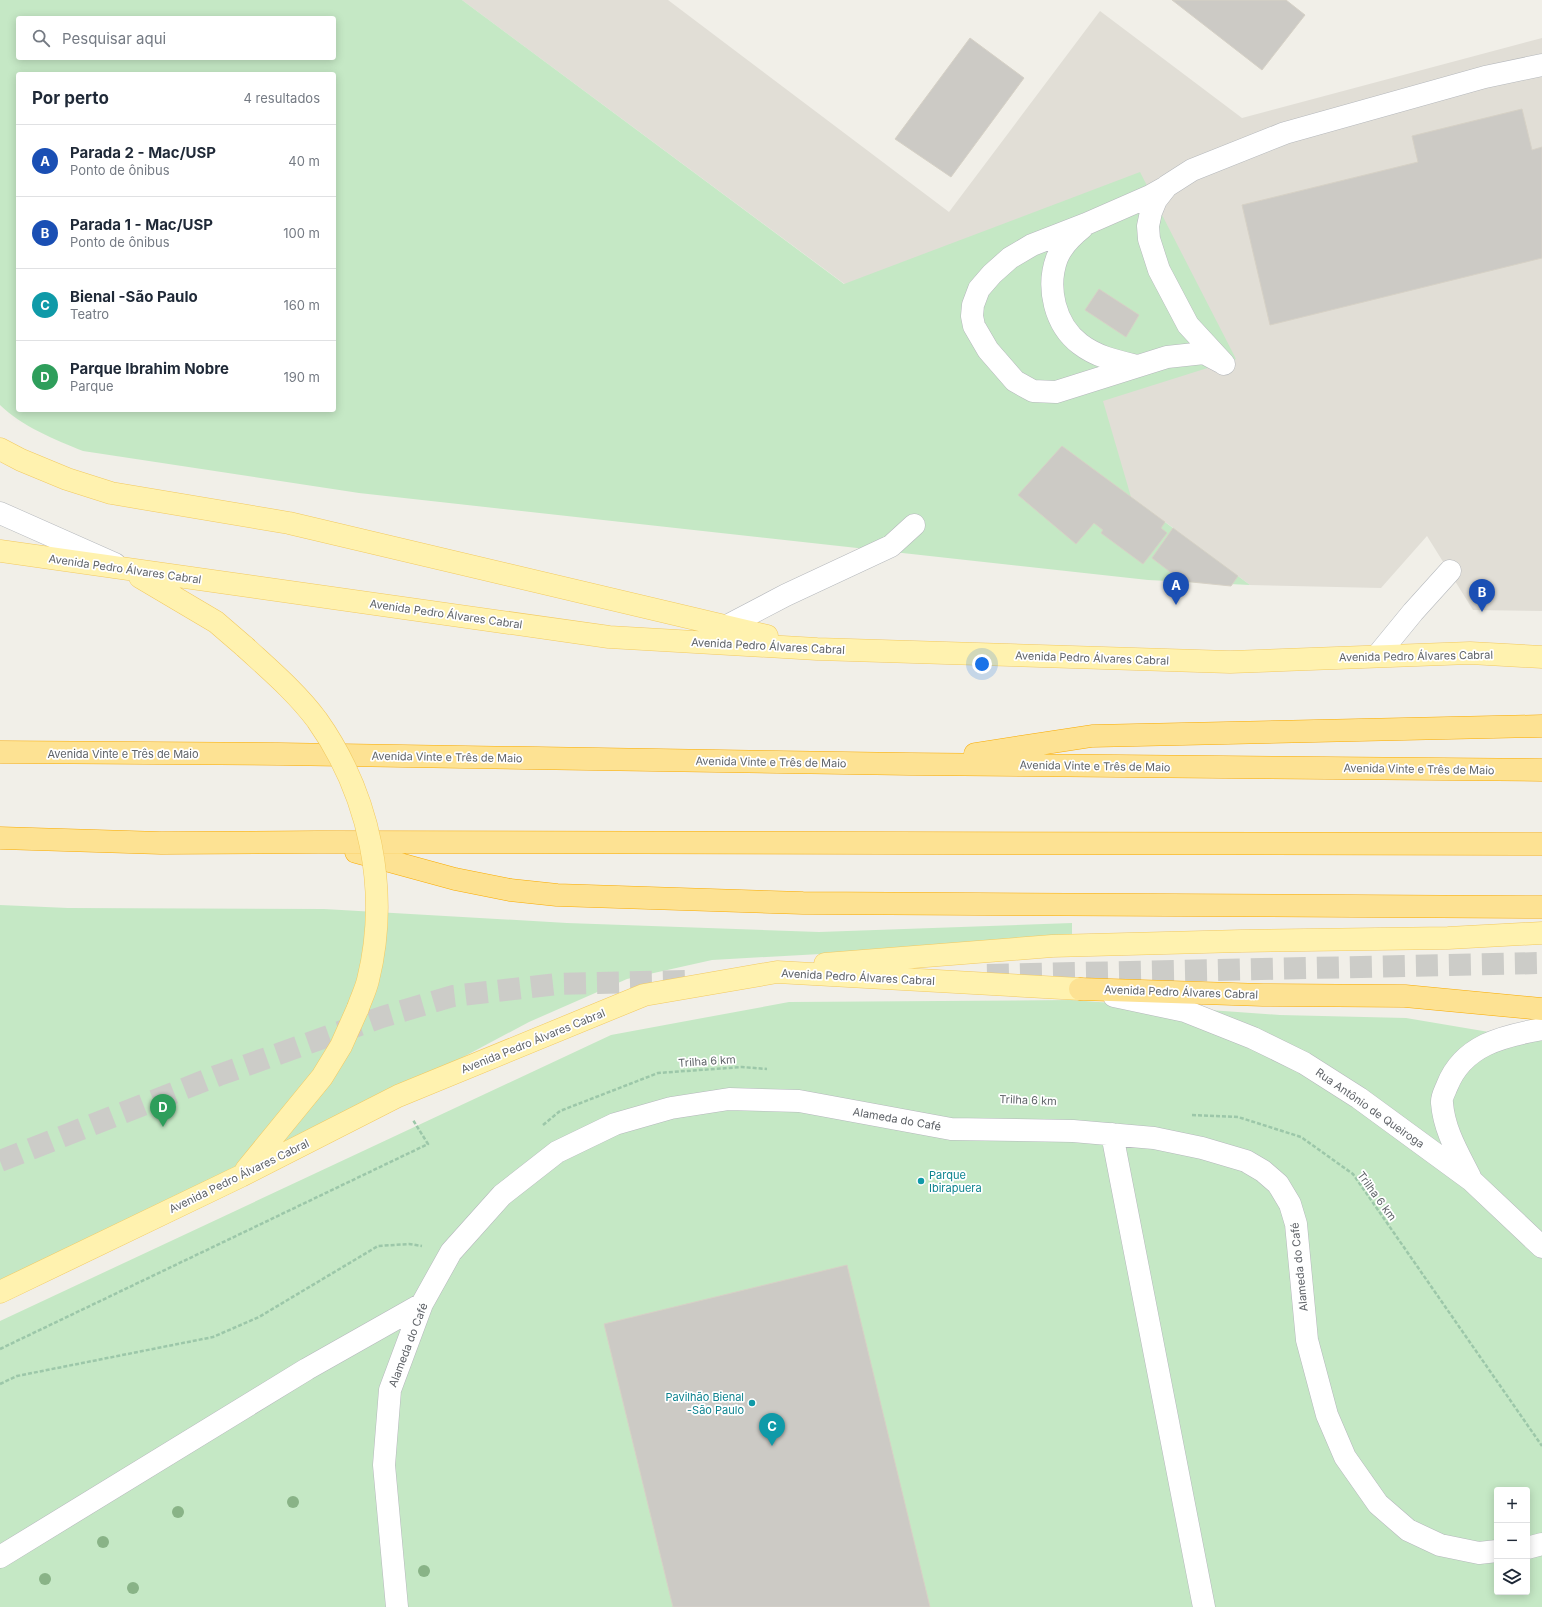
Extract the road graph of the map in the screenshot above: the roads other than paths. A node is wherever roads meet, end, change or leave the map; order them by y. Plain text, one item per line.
1 (1542, 65) edge
2 (1167, 186) junction
3 (1086, 224) junction
4 (1138, 366) junction
5 (0, 448) edge
6 (0, 513) edge
7 (914, 525) dead end
8 (0, 551) edge
9 (129, 570) junction
10 (1450, 571) dead end
11 (727, 626) junction
12 (817, 649) junction
13 (1377, 656) junction
14 (1542, 657) edge
15 (1542, 726) edge
16 (0, 752) edge
17 (909, 764) junction
18 (1542, 770) edge
19 (0, 838) edge
20 (318, 842) junction
21 (1542, 844) edge
22 (1542, 907) edge
23 (1542, 933) edge
24 (777, 972) junction
25 (1080, 989) junction
26 (1542, 1009) edge
27 (1542, 1029) edge
28 (1112, 1134) junction
29 (241, 1176) junction
30 (1471, 1180) junction
31 (1542, 1247) edge
32 (0, 1292) edge
33 (422, 1304) junction
34 (1542, 1544) edge
35 (1530, 1547) edge
36 (1494, 1552) edge
37 (0, 1557) edge
38 (397, 1607) edge
39 (1204, 1607) edge

1 - 2 street
2 - 3 street
2 - 4 street
3 - 4 street
3 - 4 street
5 - 11 main road
6 - 9 street
7 - 11 street
8 - 9 main road, Avenida Pedro Álvares Cabral
9 - 12 main road, Avenida Pedro Álvares Cabral
9 - 29 main road, bridge
10 - 13 street
11 - 12 main road
12 - 13 main road, Avenida Pedro Álvares Cabral
13 - 14 main road, Avenida Pedro Álvares Cabral
15 - 17 highway
16 - 17 highway, Avenida Vinte e Três de Maio
17 - 18 highway, Avenida Vinte e Três de Maio
19 - 20 highway
20 - 21 highway
20 - 22 highway
23 - 24 main road
24 - 25 main road, Avenida Pedro Álvares Cabral
24 - 29 main road, Avenida Pedro Álvares Cabral
25 - 26 highway, Avenida Pedro Álvares Cabral
25 - 30 street, Rua Antônio de Queiroga
27 - 30 street, Rua Antônio de Queiroga
28 - 33 street, Alameda do Café
28 - 36 street, Alameda do Café
28 - 39 street
29 - 32 main road, Avenida Pedro Álvares Cabral
30 - 31 street, Rua Antônio de Queiroga
33 - 37 street
33 - 38 street, Alameda do Café
34 - 35 street

